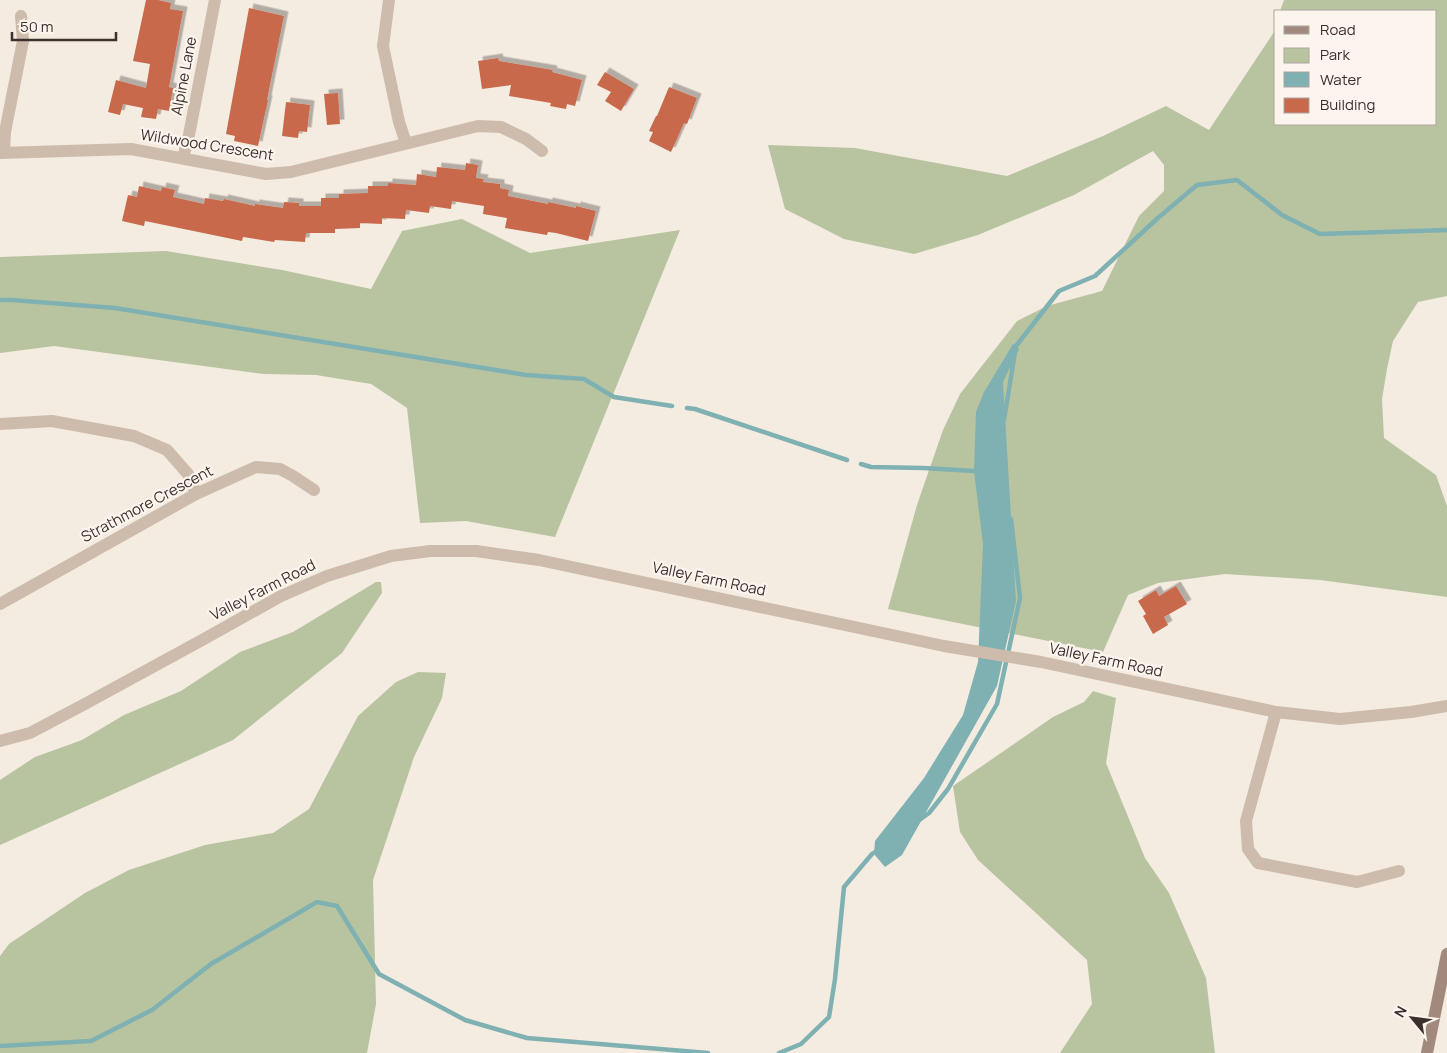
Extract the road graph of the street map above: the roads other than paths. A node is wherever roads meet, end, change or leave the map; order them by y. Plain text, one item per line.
1 (216, 0) edge
2 (389, 0) edge
3 (21, 16) dead end
4 (406, 143) junction
5 (542, 151) dead end
6 (2, 153) edge
7 (183, 158) junction
8 (0, 424) edge
9 (314, 490) dead end
10 (196, 494) junction
11 (0, 604) edge
12 (1447, 706) edge
13 (1276, 712) junction
14 (0, 741) edge
15 (1399, 871) dead end
16 (1447, 954) edge
17 (1427, 1053) edge

1 - 7 street, Alpine Lane
2 - 4 street
3 - 6 street
4 - 5 street, Wildwood Crescent
4 - 7 street, Wildwood Crescent
6 - 7 street, Wildwood Crescent
8 - 10 street
9 - 10 street, Strathmore Crescent
10 - 11 street, Strathmore Crescent
12 - 13 street, Valley Farm Road
13 - 14 street, Valley Farm Road
13 - 15 street
16 - 17 main road

